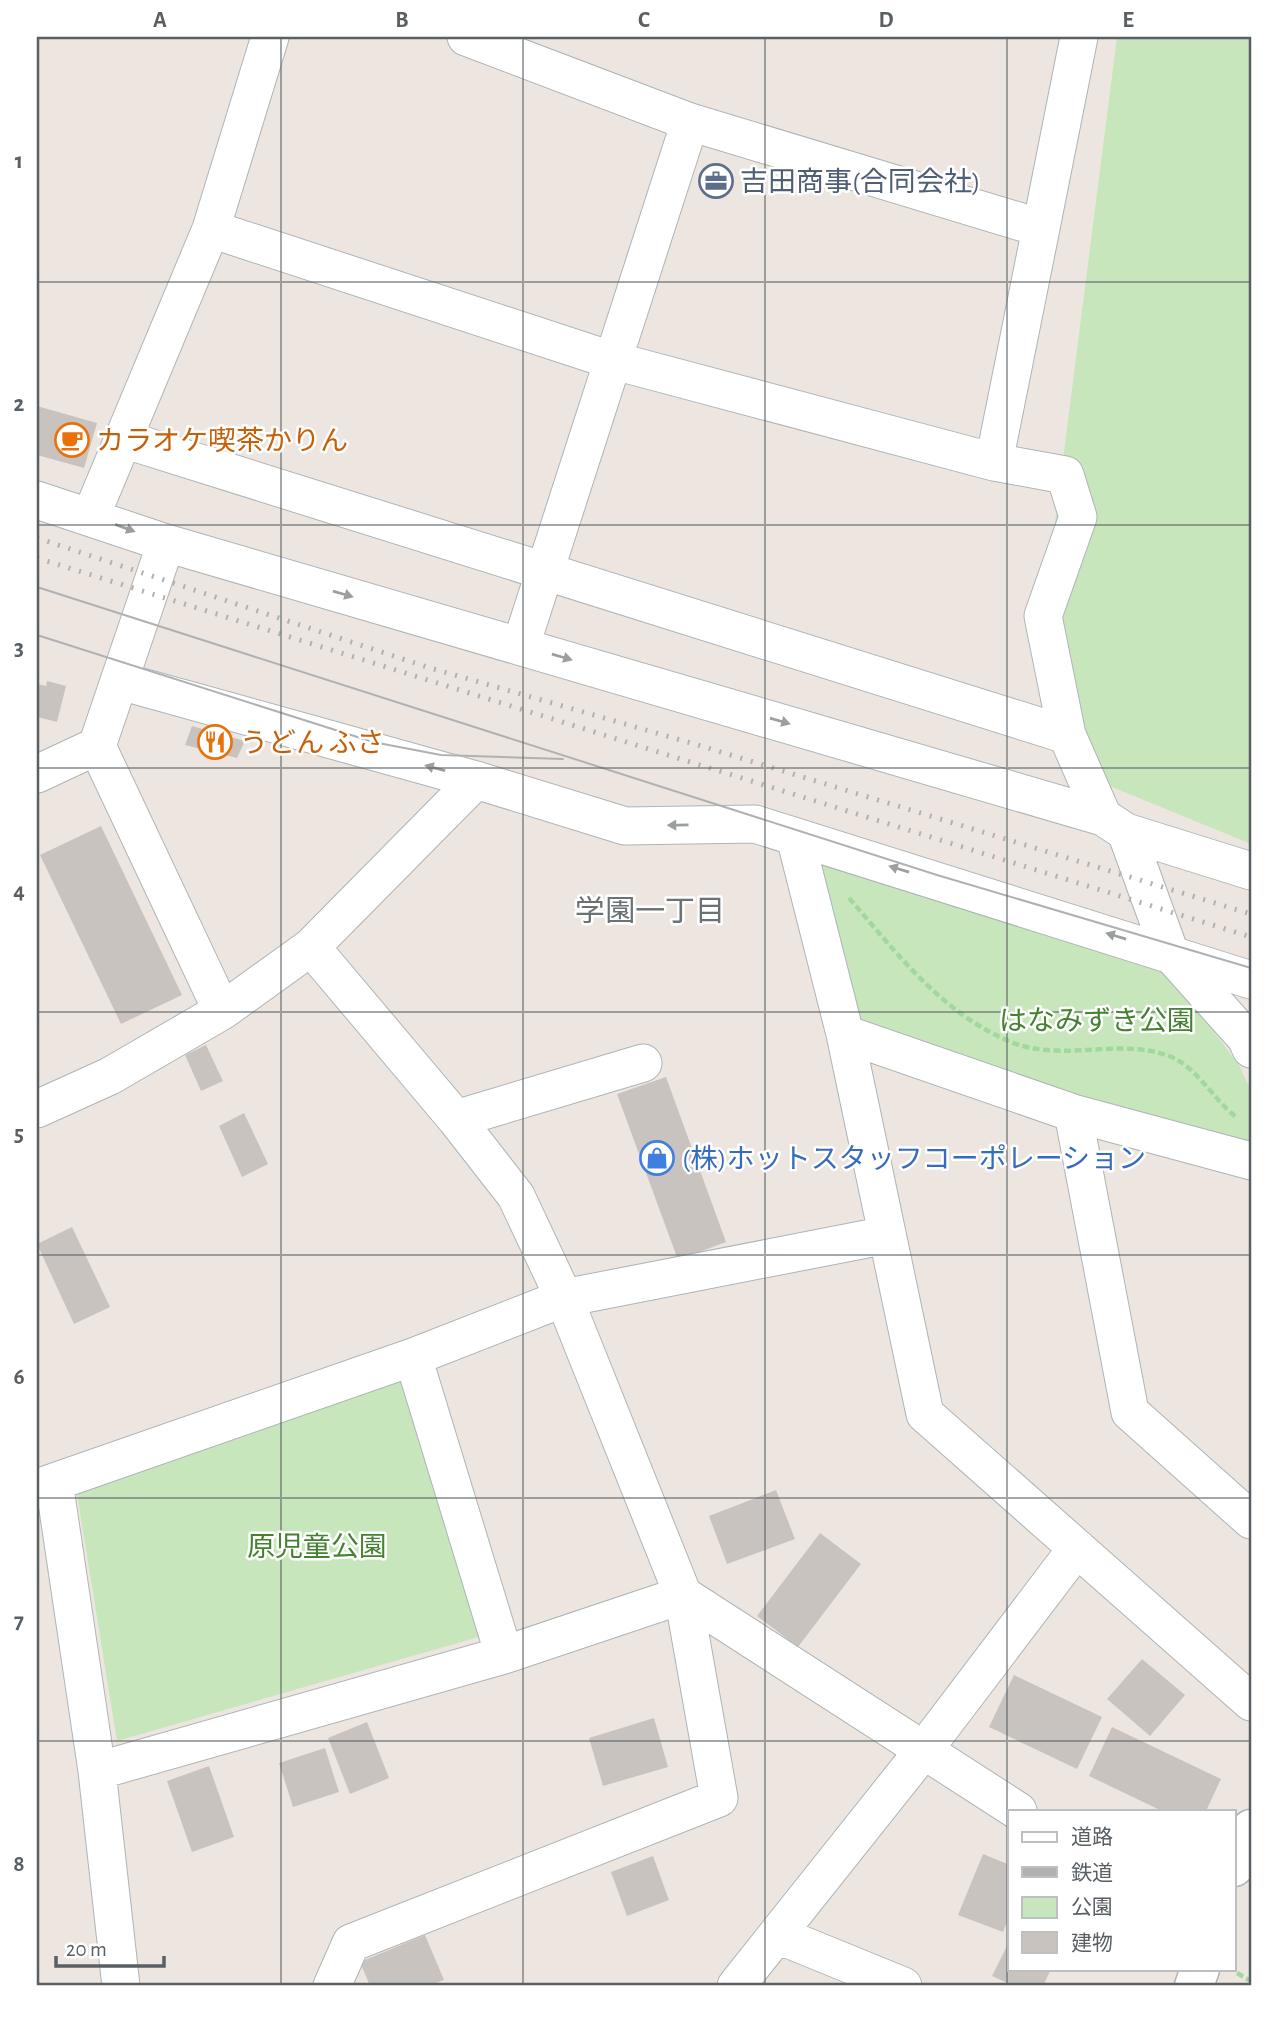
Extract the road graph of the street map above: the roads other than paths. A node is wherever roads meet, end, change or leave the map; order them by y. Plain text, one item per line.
1 (270, 37) edge
2 (470, 37) edge
3 (1079, 37) edge
4 (690, 122) junction
5 (1041, 228) junction
6 (211, 229) junction
7 (611, 360) junction
8 (123, 439) junction
9 (994, 462) junction
10 (37, 500) edge
11 (91, 516) junction
12 (166, 542) junction
13 (544, 572) junction
14 (521, 645) junction
15 (120, 681) junction
16 (1067, 735) junction
17 (97, 746) junction
18 (37, 774) edge
19 (477, 780) junction
20 (1114, 825) junction
21 (796, 836) junction
22 (1251, 871) edge
23 (311, 947) junction
24 (1170, 953) junction
25 (1251, 980) edge
26 (222, 1010) junction
27 (845, 1034) junction
28 (1251, 1049) edge
29 (643, 1063) dead end
30 (37, 1109) edge
31 (1073, 1113) junction
32 (456, 1119) junction
33 (1251, 1161) edge
34 (887, 1235) junction
35 (564, 1298) junction
36 (412, 1357) junction
37 (45, 1485) edge
38 (1251, 1520) edge
39 (1077, 1548) junction
40 (683, 1595) junction
41 (504, 1655) junction
42 (1251, 1702) edge
43 (923, 1751) junction
44 (97, 1771) junction
45 (1016, 1810) edge
46 (1251, 1829) edge
47 (1236, 1863) edge
48 (778, 1935) junction
49 (121, 1986) edge
50 (332, 1986) edge
51 (736, 1986) edge
52 (903, 1986) edge

1 - 6 street
2 - 4 street
3 - 5 street
4 - 5 street
4 - 7 street
5 - 9 street
6 - 7 street
6 - 8 street
7 - 9 street
7 - 13 street
8 - 11 street
8 - 13 street
9 - 16 street
10 - 11 street
11 -> 12 street
12 -> 14 street
12 - 15 street
13 - 14 street
13 - 16 street
14 -> 20 street
15 - 17 street
19 -> 15 street
16 - 20 street
17 - 18 street
17 - 26 street
21 -> 19 street
19 - 23 street
20 - 22 street
20 - 24 street
24 -> 21 street
21 - 27 street
23 - 26 street
23 - 32 street
24 - 25 street
24 - 28 street
26 - 30 street
27 - 31 street
27 - 34 street
29 - 32 street
31 - 33 street
31 - 38 street
32 - 35 street
34 - 35 street
34 - 39 street
35 - 36 street
35 - 40 street
36 - 37 street
36 - 41 street
37 - 44 street
39 - 42 street
39 - 43 street
40 - 41 street
40 - 43 street
40 - 50 street
41 - 44 street
43 - 45 street
43 - 48 street
44 - 49 street
46 - 47 street
48 - 51 street
48 - 52 street

